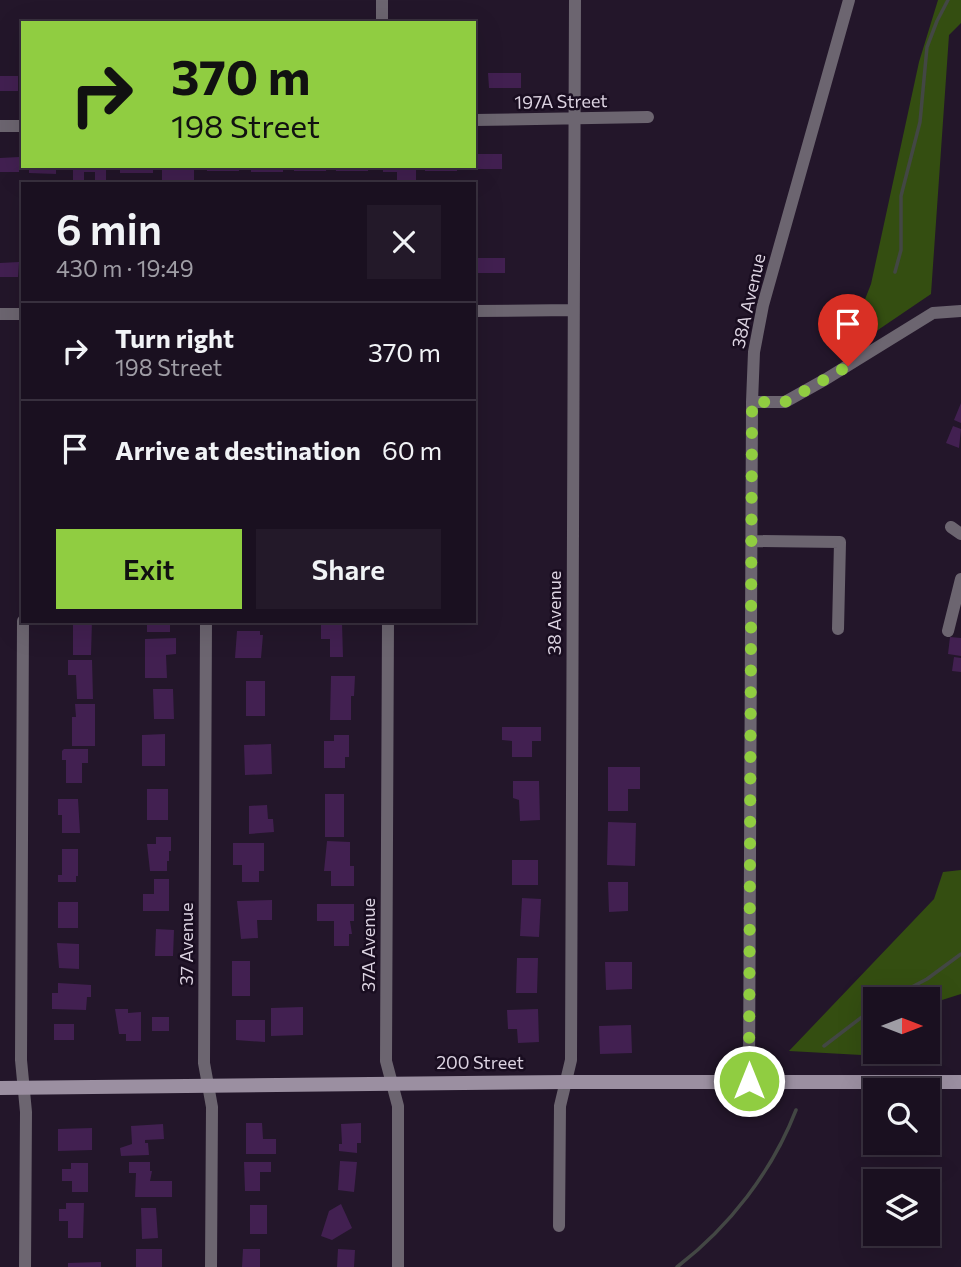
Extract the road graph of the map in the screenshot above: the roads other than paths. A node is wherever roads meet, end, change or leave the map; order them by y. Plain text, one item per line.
1 (382, 0) edge
2 (575, 0) edge
3 (849, 0) edge
4 (382, 21) edge
5 (648, 117) dead end
6 (476, 120) edge
7 (573, 120) junction
8 (21, 125) edge
9 (0, 126) edge
10 (573, 310) junction
11 (476, 311) edge
12 (961, 311) edge
13 (0, 314) edge
14 (21, 314) edge
15 (752, 402) junction
16 (751, 541) junction
17 (961, 579) edge
18 (23, 623) edge
19 (206, 623) edge
20 (388, 623) edge
21 (838, 629) dead end
22 (948, 631) dead end
23 (749, 1081) junction
24 (566, 1082) junction
25 (961, 1082) edge
26 (392, 1083) junction
27 (208, 1084) junction
28 (24, 1087) junction
29 (0, 1088) edge
30 (559, 1226) dead end
31 (25, 1267) edge
32 (211, 1267) edge
33 (398, 1267) edge

1 - 4 street
2 - 7 street, 38 Avenue
3 - 15 street, 38A Avenue
5 - 7 street, 197A Street
6 - 7 street, 197A Street
7 - 10 street, 38 Avenue
8 - 9 street
10 - 11 street
10 - 24 street, 38 Avenue
12 - 15 street
13 - 14 street
15 - 16 street, 38A Avenue
16 - 21 street
16 - 23 street, 38A Avenue
17 - 22 street
18 - 28 street
19 - 27 street, 37 Avenue
20 - 26 street, 37A Avenue
23 - 24 main road, 200 Street
23 - 25 main road, 200 Street
24 - 26 main road, 200 Street
24 - 30 street, 38 Avenue
26 - 27 main road, 200 Street
26 - 33 street, 37A Avenue
27 - 28 main road, 200 Street
27 - 32 street, 37 Avenue
28 - 29 main road, 200 Street
28 - 31 street

